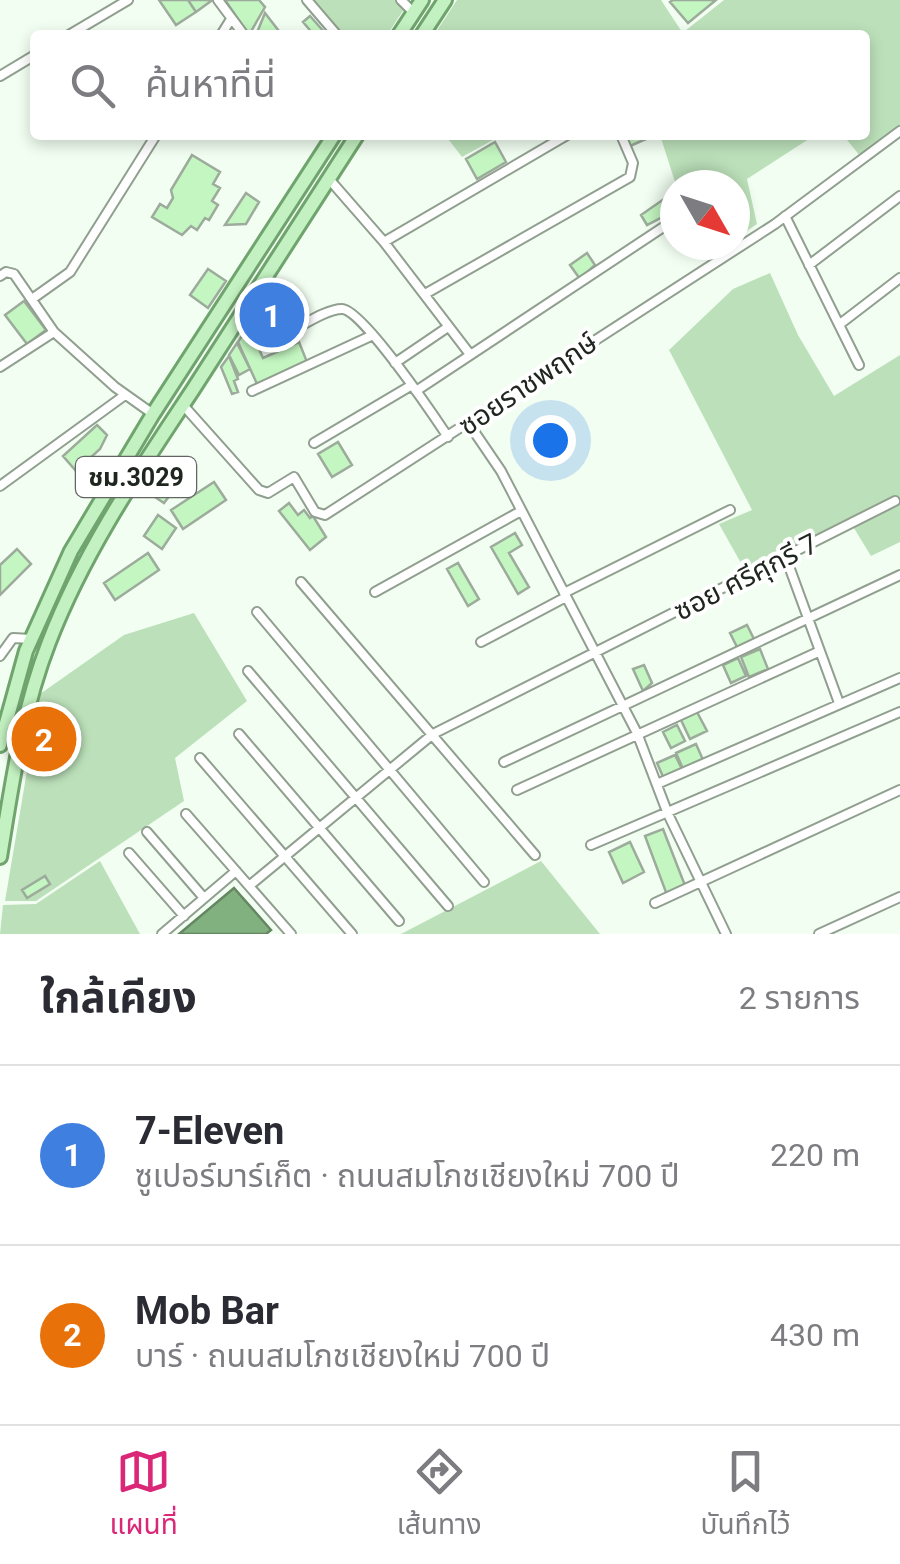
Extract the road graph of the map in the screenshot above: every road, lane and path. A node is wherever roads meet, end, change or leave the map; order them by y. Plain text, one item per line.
1 (128, 0) edge
2 (218, 0) edge
3 (307, 0) edge
4 (401, 0) edge
5 (422, 0) edge
6 (445, 0) edge
7 (414, 13) junction
8 (231, 19) junction
9 (77, 30) edge
10 (223, 30) edge
11 (240, 30) edge
12 (333, 30) edge
13 (402, 30) edge
14 (425, 30) edge
15 (30, 59) edge
16 (0, 76) edge
17 (900, 131) edge
18 (153, 140) edge
19 (327, 140) edge
20 (355, 140) edge
21 (558, 140) edge
22 (623, 140) edge
23 (329, 180) junction
24 (900, 196) edge
25 (786, 216) junction
26 (660, 230) edge
27 (384, 242) junction
28 (809, 266) junction
29 (0, 276) edge
30 (900, 278) edge
31 (890, 286) junction
32 (425, 294) junction
33 (900, 298) edge
34 (32, 300) junction
35 (840, 324) junction
36 (448, 327) junction
37 (291, 331) dead end
38 (54, 332) junction
39 (372, 335) junction
40 (469, 353) junction
41 (395, 363) junction
42 (860, 365) dead end
43 (0, 367) edge
44 (414, 388) junction
45 (252, 391) dead end
46 (125, 396) junction
47 (182, 404) junction
48 (153, 414) junction
49 (469, 424) junction
50 (448, 437) junction
51 (314, 443) dead end
52 (0, 486) edge
53 (895, 500) dead end
54 (730, 510) dead end
55 (521, 511) junction
56 (786, 558) junction
57 (900, 576) edge
58 (301, 582) dead end
59 (376, 592) dead end
60 (565, 595) junction
61 (257, 612) dead end
62 (809, 619) junction
63 (30, 639) junction
64 (481, 642) dead end
65 (818, 652) junction
66 (596, 653) junction
67 (0, 656) edge
68 (248, 672) dead end
69 (900, 678) edge
70 (839, 703) junction
71 (622, 704) junction
72 (900, 712) edge
73 (637, 733) junction
74 (239, 734) dead end
75 (433, 734) junction
76 (0, 745) edge
77 (200, 758) dead end
78 (504, 762) dead end
79 (390, 770) junction
80 (657, 784) junction
81 (517, 790) dead end
82 (900, 790) edge
83 (356, 798) junction
84 (186, 814) dead end
85 (668, 814) junction
86 (320, 828) junction
87 (146, 832) dead end
88 (591, 845) dead end
89 (129, 854) dead end
90 (534, 855) dead end
91 (0, 857) edge
92 (285, 857) junction
93 (236, 871) junction
94 (484, 882) dead end
95 (700, 884) junction
96 (250, 886) junction
97 (204, 898) junction
98 (900, 898) edge
99 (654, 902) dead end
100 (448, 906) dead end
101 (184, 916) junction
102 (399, 921) dead end
103 (162, 934) edge
104 (291, 934) edge
105 (352, 934) edge
106 (726, 934) edge
107 (818, 934) edge

1 - 9 street
2 - 8 street
3 - 12 street
4 - 7 street
5 - 7 main road
6 - 14 main road
7 - 13 main road
8 - 10 street
8 - 11 street
15 - 16 street
17 - 25 street, ซอยราชพฤกษ์
18 - 34 street
19 - 48 main road, ชม.3029
20 - 23 main road, ชม.3029
21 - 27 street
22 - 32 street
23 - 27 street
23 - 47 main road, ชม.3029
24 - 28 street
25 - 28 street
25 - 49 street, ซอยราชพฤกษ์
26 - 40 street
27 - 32 street
28 - 35 street
29 - 34 street
30 - 31 street
31 - 33 street
31 - 35 street
32 - 36 street
34 - 38 street
35 - 42 street
36 - 40 street
36 - 41 street
37 - 39 street
38 - 43 street
38 - 46 street
39 - 41 street
39 - 45 street
40 - 44 street
41 - 44 street
44 - 50 street
44 - 51 street
46 - 48 street
46 - 52 street
47 - 50 street, ซอยราชพฤกษ์
47 - 91 main road, ชม.3029
48 - 63 main road, ชม.3029
49 - 50 street, ซอยราชพฤกษ์
49 - 55 street
53 - 56 street, ซอย ศรีศุกรี 7
54 - 60 street
55 - 59 street
55 - 60 street
56 - 62 street
56 - 66 street, ซอย ศรีศุกรี 7
57 - 62 street
58 - 75 street
60 - 64 street
60 - 66 street
61 - 79 street
62 - 65 street
62 - 71 street
63 - 67 street
63 - 76 main road, ชม.3029
65 - 70 street
65 - 73 street
66 - 71 street
66 - 75 street, ซอย ศรีศุกรี 7
68 - 83 street
69 - 70 street
70 - 80 street
71 - 73 street
71 - 78 street
72 - 85 street
73 - 80 street
73 - 81 street
74 - 86 street
75 - 79 street, ซอย ศรีศุกรี 7
75 - 90 street
77 - 92 street
79 - 83 street, ซอย ศรีศุกรี 7
79 - 94 street
80 - 85 street
82 - 95 street
83 - 86 street, ซอย ศรีศุกรี 7
83 - 100 street
84 - 93 street
85 - 88 street
85 - 95 street
86 - 92 street, ซอย ศรีศุกรี 7
86 - 102 street
87 - 97 street
89 - 101 street
92 - 96 street, ซอย ศรีศุกรี 7
92 - 105 street
93 - 96 street
93 - 97 street
95 - 99 street
95 - 106 street
96 - 104 street
97 - 101 street
98 - 107 street
101 - 103 street

